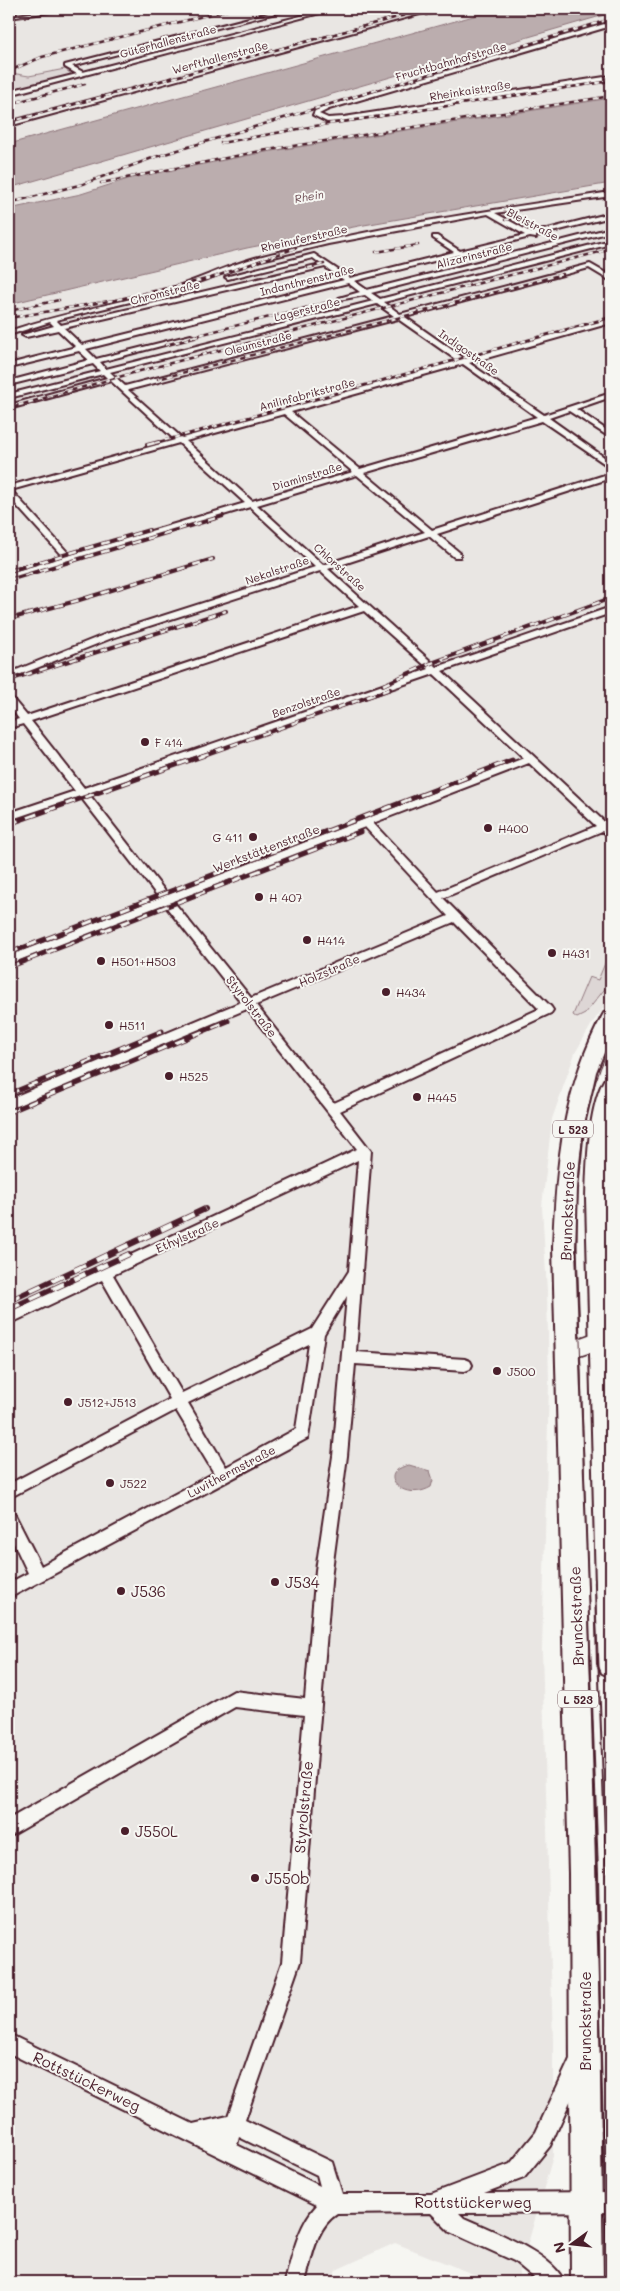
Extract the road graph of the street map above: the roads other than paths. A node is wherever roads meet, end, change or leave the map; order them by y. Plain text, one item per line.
1 (68, 9) edge
2 (289, 9) edge
3 (333, 9) edge
4 (436, 9) edge
5 (18, 10) edge
6 (9, 11) edge
7 (42, 12) junction
8 (25, 15) junction
9 (9, 17) edge
10 (611, 24) edge
11 (82, 74) junction
12 (611, 78) edge
13 (9, 93) edge
14 (331, 120) joint
15 (9, 124) edge
16 (611, 194) edge
17 (489, 212) junction
18 (611, 215) edge
19 (611, 230) edge
20 (532, 236) junction
21 (434, 238) dead end
22 (611, 242) edge
23 (550, 246) junction
24 (467, 251) junction
25 (460, 253) junction
26 (568, 253) junction
27 (485, 262) junction
28 (326, 265) junction
29 (611, 278) edge
30 (347, 280) junction
31 (248, 283) junction
32 (256, 288) dead end
33 (165, 292) junction
34 (366, 293) junction
35 (263, 294) dead end
36 (270, 299) junction
37 (341, 299) dead end
38 (379, 302) junction
39 (398, 316) junction
40 (51, 319) junction
41 (611, 321) edge
42 (60, 327) junction
43 (9, 333) edge
44 (191, 336) dead end
45 (9, 339) edge
46 (79, 347) junction
47 (94, 361) junction
48 (465, 362) junction
49 (9, 366) edge
50 (106, 372) junction
51 (113, 379) junction
52 (9, 383) edge
53 (123, 389) junction
54 (611, 395) edge
55 (9, 396) edge
56 (9, 407) edge
57 (570, 408) junction
58 (285, 411) junction
59 (542, 418) junction
60 (611, 436) edge
61 (181, 440) junction
62 (611, 466) edge
63 (358, 472) junction
64 (611, 474) edge
65 (9, 488) edge
66 (9, 492) edge
67 (252, 504) junction
68 (430, 532) junction
69 (457, 555) dead end
70 (68, 558) junction
71 (321, 567) junction
72 (9, 576) edge
73 (366, 607) junction
74 (611, 610) edge
75 (435, 670) junction
76 (9, 676) edge
77 (9, 700) edge
78 (24, 720) junction
79 (9, 725) edge
80 (531, 759) junction
81 (82, 792) junction
82 (9, 817) edge
83 (367, 823) junction
84 (607, 830) edge
85 (436, 897) junction
86 (166, 899) junction
87 (456, 917) junction
88 (9, 960) edge
89 (250, 1003) junction
90 (611, 1018) edge
91 (611, 1085) edge
92 (9, 1104) edge
93 (333, 1109) junction
94 (365, 1151) junction
95 (105, 1273) junction
96 (355, 1273) junction
97 (9, 1318) edge
98 (317, 1333) junction
99 (605, 1338) edge
100 (568, 1351) junction
101 (349, 1358) junction
102 (465, 1364) dead end
103 (179, 1400) junction
104 (223, 1476) junction
105 (9, 1490) edge
106 (9, 1518) edge
107 (38, 1576) junction
108 (9, 1591) edge
109 (611, 1664) edge
110 (311, 1708) junction
111 (9, 1828) edge
112 (9, 2043) edge
113 (585, 2048) junction
114 (234, 2124) junction
115 (193, 2133) junction
116 (226, 2148) junction
117 (434, 2202) junction
118 (598, 2202) edge
119 (335, 2204) junction
120 (296, 2282) edge
121 (554, 2282) edge
122 (587, 2282) edge

1 - 7 street
2 - 11 street
3 - 11 street, Güterhallenstraße
4 - 15 street, Werfthallenstraße
5 - 6 street
5 - 7 street
6 - 8 street
7 - 8 street
8 - 9 street
10 - 14 street, Fruchtbahnhofstraße
11 - 13 street, Güterhallenstraße
12 - 14 street, Rheinkaistraße
16 - 17 street, Rheinuferstraße
17 - 20 street, Bleistraße
17 - 33 street, Rheinuferstraße
18 - 20 street, Indanthrenstraße
19 - 23 street, Alizarinstraße
20 - 23 street, Bleistraße
20 - 24 street, Indanthrenstraße
21 - 25 street
22 - 26 street, Lagerstraße
23 - 26 street, Bleistraße
23 - 27 street, Alizarinstraße
24 - 25 street, Indanthrenstraße
24 - 27 street
25 - 30 street, Indanthrenstraße
26 - 38 street, Lagerstraße
27 - 34 street, Alizarinstraße
28 - 30 street, Indigostraße
28 - 31 street, Chromstraße
28 - 33 street, Indigostraße
29 - 39 street, Oleumstraße
30 - 34 street, Indigostraße
30 - 36 street, Indanthrenstraße
31 - 32 street
31 - 42 street, Chromstraße
33 - 40 street, Rheinuferstraße
34 - 37 street, Alizarinstraße
34 - 38 street, Indigostraße
35 - 36 street
36 - 46 street, Indanthrenstraße
38 - 39 street, Indigostraße
38 - 50 street, Lagerstraße
39 - 48 street, Indigostraße
39 - 53 street, Oleumstraße
40 - 42 street, Chlorstraße
40 - 43 street, Rheinuferstraße
41 - 48 street, Anilinfabrikstraße
42 - 45 street, Chromstraße
42 - 46 street, Chlorstraße
44 - 47 street
46 - 47 street, Chlorstraße
46 - 49 street, Indanthrenstraße
47 - 50 street, Chlorstraße
47 - 52 street
48 - 58 street, Anilinfabrikstraße
48 - 59 street, Indigostraße
50 - 51 street, Chlorstraße
50 - 55 street, Lagerstraße
51 - 53 street, Chlorstraße
51 - 56 street
53 - 61 street, Chlorstraße
54 - 57 street, Diaminstraße
57 - 59 street, Diaminstraße
57 - 60 street
58 - 61 street, Anilinfabrikstraße
58 - 63 street
59 - 62 street, Indigostraße
59 - 63 street, Diaminstraße
61 - 65 street, Anilinfabrikstraße
61 - 67 street, Chlorstraße
63 - 67 street, Diaminstraße
63 - 68 street
64 - 68 street, Nekalstraße
66 - 70 street
67 - 70 street, Diaminstraße
67 - 71 street, Chlorstraße
68 - 69 street
68 - 71 street, Nekalstraße
70 - 72 street, Diaminstraße
71 - 73 street, Chlorstraße
71 - 76 street, Nekalstraße
73 - 75 street, Chlorstraße
73 - 78 street
74 - 75 street, Benzolstraße
75 - 80 street, Chlorstraße
75 - 81 street, Benzolstraße
77 - 78 street, Styrolstraße
78 - 79 street
78 - 81 street, Styrolstraße
80 - 83 street, Werkstättenstraße
80 - 84 street, Chlorstraße
81 - 82 street, Benzolstraße
81 - 86 street, Styrolstraße
83 - 85 street
83 - 86 street, Werkstättenstraße
84 - 85 street
85 - 87 street
86 - 88 street, Werkstättenstraße
86 - 89 street, Styrolstraße
87 - 89 street, Holzstraße
87 - 93 street
89 - 92 street, Holzstraße
89 - 93 street, Styrolstraße
90 - 100 main road, Brunckstraße / L 523
91 - 99 main road, L 523
93 - 94 street, Styrolstraße
94 - 95 street, Ethylstraße
94 - 96 street
95 - 97 street, Ethylstraße
95 - 103 street
96 - 98 street, Luvithermstraße
96 - 101 street
98 - 103 street
98 - 104 street, Luvithermstraße
99 - 100 street
99 - 109 main road, L 523
100 - 113 main road, Brunckstraße / L 523
101 - 102 street
101 - 110 street, Styrolstraße
103 - 104 street
103 - 105 street
104 - 107 street, Luvithermstraße
106 - 107 street
107 - 108 street, Luvithermstraße
110 - 111 street
110 - 114 street, Styrolstraße
112 - 115 street, Rottstückerweg
113 - 117 street
113 - 118 main road, Brunckstraße / L 523
114 - 115 street
114 - 116 street, Styrolstraße
114 - 119 street
115 - 116 street, Rottstückerweg
116 - 119 street, Rottstückerweg
117 - 118 street, Rottstückerweg
117 - 119 street, Rottstückerweg
117 - 121 street
118 - 122 main road, Brunckstraße / L 523
119 - 120 street

